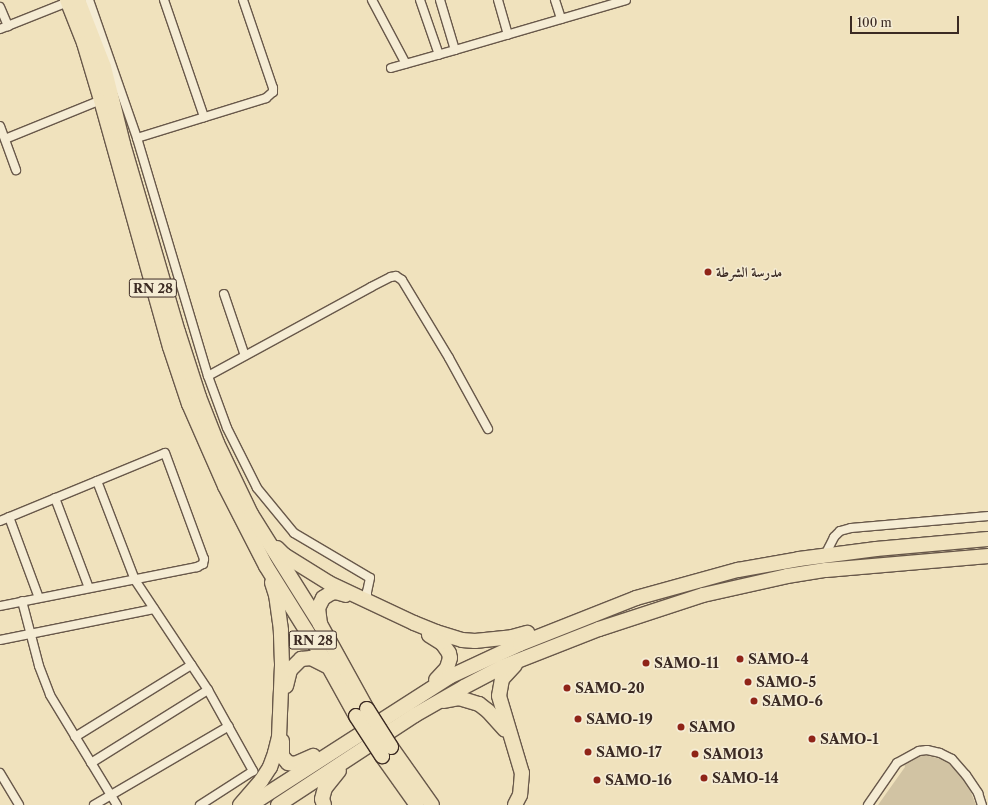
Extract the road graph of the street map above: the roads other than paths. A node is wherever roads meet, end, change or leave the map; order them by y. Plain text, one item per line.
1 (164, 0) edge
2 (243, 0) edge
3 (372, 0) edge
4 (420, 0) edge
5 (440, 0) edge
6 (498, 0) edge
7 (555, 0) edge
8 (626, 0) edge
9 (78, 1) edge
10 (612, 2) edge
11 (0, 6) edge
12 (560, 19) junction
13 (4, 28) edge
14 (508, 35) junction
15 (455, 50) junction
16 (439, 55) junction
17 (406, 64) junction
18 (391, 68) dead end
19 (101, 100) junction
20 (204, 117) junction
21 (0, 126) edge
22 (137, 138) junction
23 (5, 139) junction
24 (16, 170) dead end
25 (224, 294) dead end
26 (245, 356) junction
27 (208, 376) junction
28 (488, 429) dead end
29 (97, 481) junction
30 (55, 498) junction
31 (988, 516) edge
32 (9, 517) junction
33 (0, 521) edge
34 (262, 532) junction
35 (988, 539) edge
36 (825, 555) junction
37 (988, 556) edge
38 (266, 566) junction
39 (135, 580) junction
40 (89, 588) junction
41 (39, 598) junction
42 (22, 601) junction
43 (367, 602) junction
44 (0, 606) edge
45 (154, 609) junction
46 (320, 624) junction
47 (565, 625) junction
48 (30, 634) junction
49 (0, 640) edge
50 (521, 660) junction
51 (191, 665) junction
52 (329, 667) junction
53 (208, 690) junction
54 (410, 702) junction
55 (434, 704) junction
56 (361, 712) junction
57 (229, 726) junction
58 (509, 734) junction
59 (75, 737) junction
60 (354, 738) junction
61 (386, 751) junction
62 (359, 752) junction
63 (91, 763) junction
64 (0, 773) edge
65 (394, 774) junction
66 (110, 795) junction
67 (18, 805) edge
68 (94, 805) edge
69 (116, 805) edge
70 (200, 805) edge
71 (240, 805) edge
72 (250, 805) edge
73 (278, 805) edge
74 (324, 805) edge
75 (410, 805) edge
76 (417, 805) edge
77 (432, 805) edge
78 (515, 805) edge
79 (868, 805) edge
80 (982, 805) edge

1 - 20 street
2 - 20 street
3 - 17 street
4 - 16 street
5 - 15 street
6 - 14 street
7 - 12 street
8 - 10 street
9 - 13 street
9 - 19 highway, RN 28
9 - 22 street
9 - 34 highway, RN 28
10 - 12 street
11 - 13 street
12 - 14 street
14 - 15 street
15 - 16 street
16 - 17 street
17 - 18 street
19 - 23 street
19 - 38 highway, RN 28
20 - 22 street
21 - 23 street
22 - 27 street
23 - 24 street
25 - 26 street
26 - 27 street
26 - 28 street
27 - 43 street
29 - 30 street
29 - 39 street
29 - 39 street
30 - 32 street
30 - 40 street
31 - 36 street
32 - 33 street
32 - 41 street
34 - 43 highway
34 - 46 highway
35 - 36 highway
36 - 47 highway
37 - 50 highway
38 - 52 highway, RN 28
38 - 71 highway
39 - 40 street
39 - 45 street
40 - 41 street
41 - 42 street
42 - 44 street
42 - 48 street
43 - 47 highway
45 - 48 street
45 - 51 street
46 - 54 highway
46 - 56 highway
47 - 54 highway
48 - 49 street
48 - 59 street
50 - 55 highway
50 - 58 highway
51 - 53 street
51 - 59 street
52 - 56 highway, RN 28
52 - 60 highway
53 - 57 street
53 - 63 street
54 - 60 highway
55 - 58 highway
55 - 62 highway
56 - 61 highway, RN 28, bridge
57 - 66 street
57 - 70 street
58 - 78 highway
59 - 63 street
60 - 72 highway
61 - 65 highway, RN 28
61 - 77 highway
62 - 73 highway
62 - 74 highway
63 - 66 street
64 - 67 street
65 - 75 highway
65 - 76 highway, RN 28
66 - 68 street
66 - 69 street
79 - 80 street

